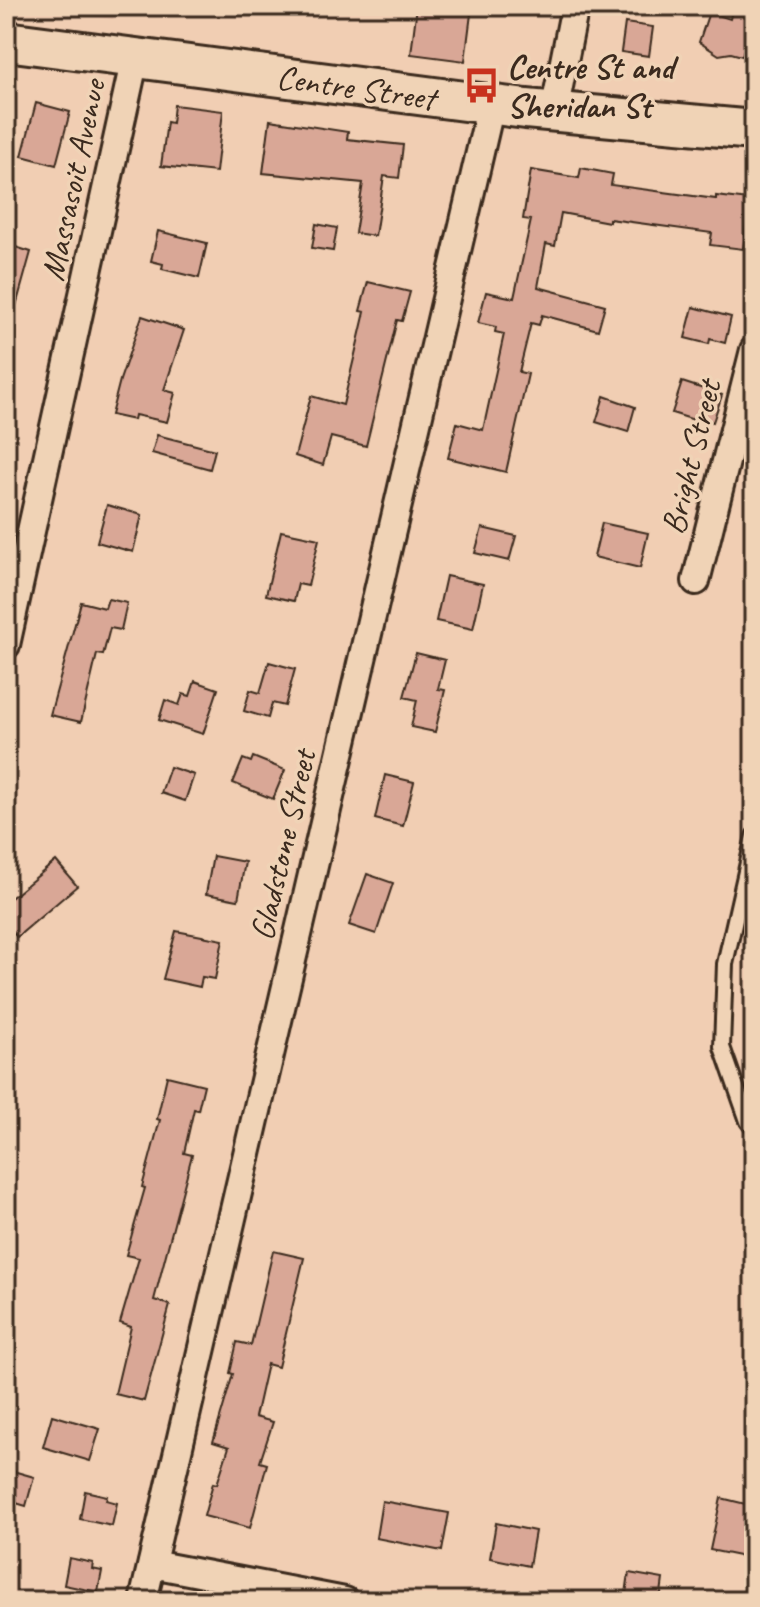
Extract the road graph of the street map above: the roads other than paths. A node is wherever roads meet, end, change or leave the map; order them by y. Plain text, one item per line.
1 (575, 6) edge
2 (6, 41) edge
3 (135, 58) junction
4 (491, 105) junction
5 (554, 112) junction
6 (754, 130) edge
7 (754, 350) edge
8 (696, 581) dead end
9 (6, 645) edge
10 (754, 836) edge
11 (754, 1129) edge
12 (152, 1564) junction
13 (143, 1601) edge
14 (345, 1601) edge

1 - 5 street
2 - 3 main road, Centre Street
3 - 4 main road, Centre Street
3 - 9 street, Massasoit Avenue
4 - 5 main road, Centre Street
4 - 12 street, Gladstone Street
5 - 6 main road, Centre Street
7 - 8 street, Bright Street
10 - 11 lane
12 - 13 street, Gladstone Street
12 - 14 street

